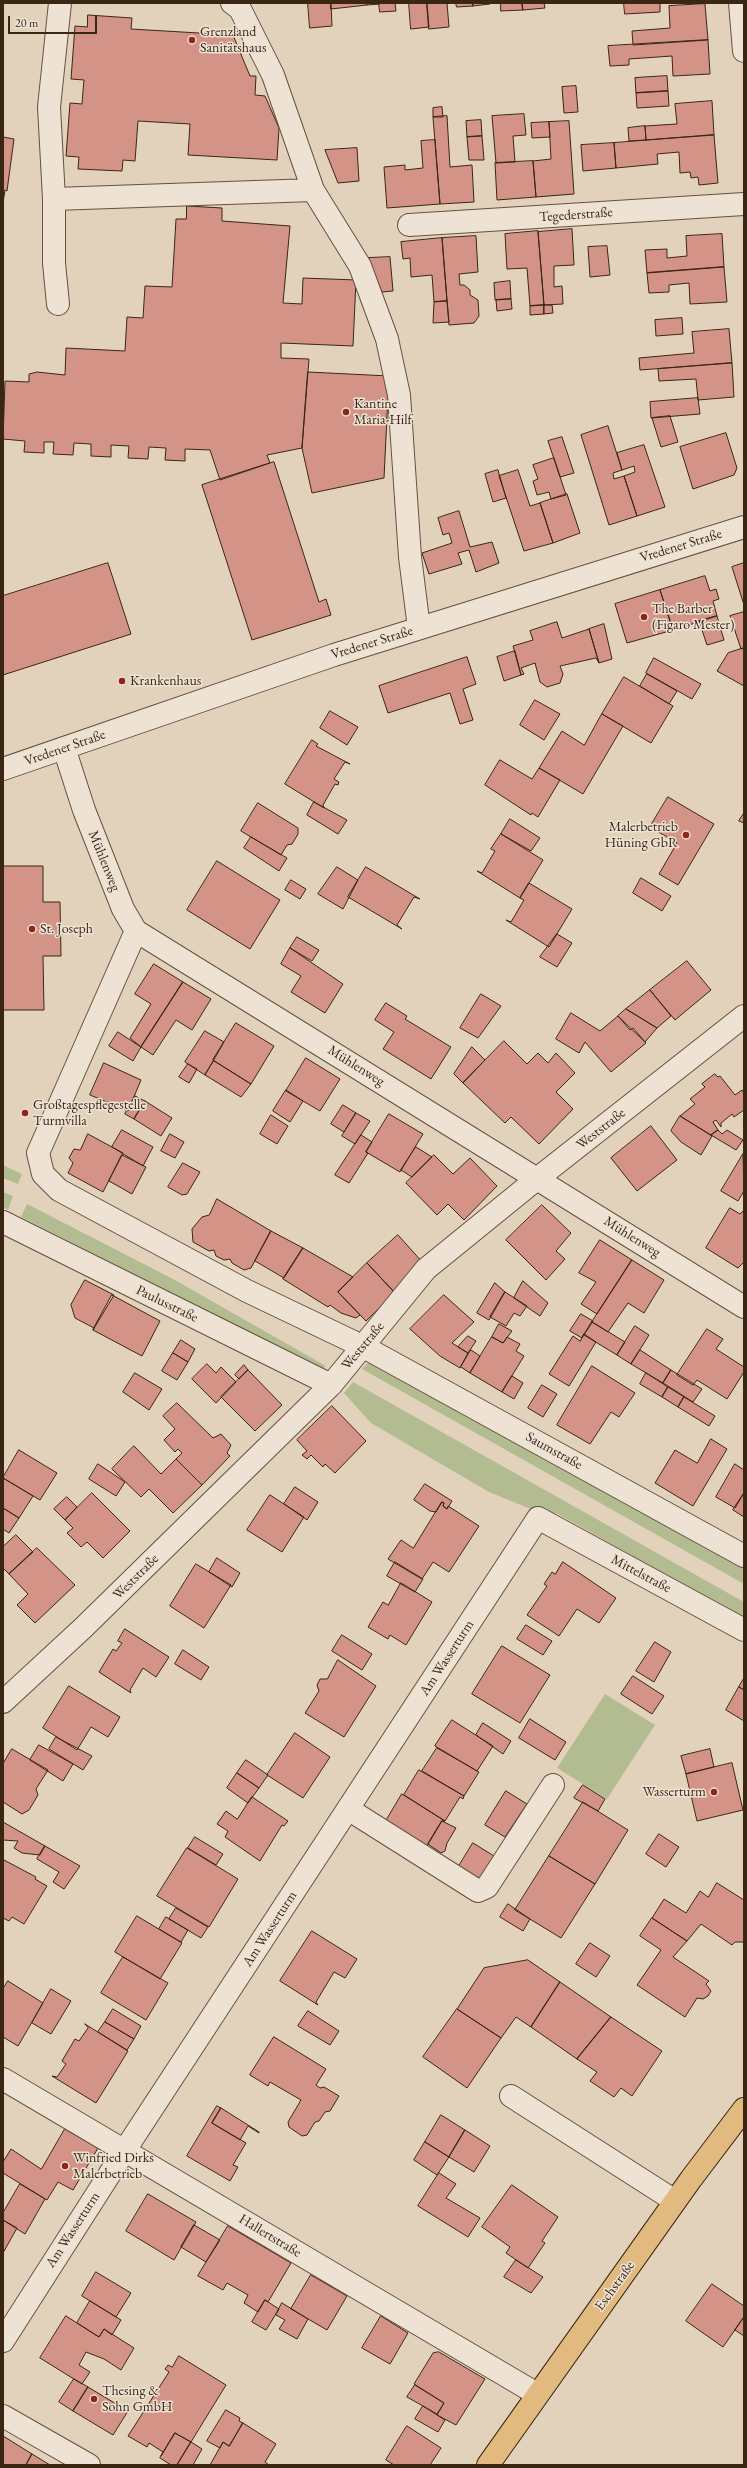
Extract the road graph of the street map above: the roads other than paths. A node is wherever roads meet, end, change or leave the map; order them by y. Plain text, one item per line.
1 (60, 3) edge
2 (232, 3) edge
3 (740, 3) edge
4 (744, 52) edge
5 (313, 190) junction
6 (54, 199) junction
7 (744, 204) edge
8 (409, 225) dead end
9 (58, 304) dead end
10 (744, 526) edge
11 (419, 628) junction
12 (64, 748) junction
13 (3, 769) edge
14 (136, 931) junction
15 (744, 1016) edge
16 (538, 1178) junction
17 (3, 1222) edge
18 (744, 1307) edge
19 (364, 1347) junction
20 (330, 1385) junction
21 (538, 1518) joint
22 (744, 1556) edge
23 (744, 1630) edge
24 (3, 1702) edge
25 (553, 1785) dead end
26 (348, 1809) junction
27 (3, 2079) edge
28 (511, 2096) dead end
29 (744, 2109) edge
30 (125, 2150) junction
31 (676, 2201) junction
32 (3, 2340) edge
33 (537, 2394) junction
34 (3, 2416) edge
35 (89, 2465) edge
36 (488, 2465) edge

1 - 6 street
2 - 5 street
3 - 4 street
5 - 6 street
5 - 11 street
6 - 9 street
7 - 8 street, Tegederstraße
10 - 11 street, Vredener Straße
11 - 12 street, Vredener Straße
12 - 13 street, Vredener Straße
12 - 14 street, Mühlenweg
14 - 16 street, Mühlenweg
14 - 19 street, Saumstraße
15 - 16 street, Weststraße
16 - 18 street, Mühlenweg
16 - 19 street, Weststraße
17 - 20 street, Paulusstraße
19 - 20 street, Weststraße
19 - 22 street, Saumstraße
20 - 24 street, Weststraße
21 - 23 street, Mittelstraße
21 - 26 street, Am Wasserturm
25 - 26 street
26 - 30 street, Am Wasserturm
27 - 30 street, Hallertstraße
28 - 31 street
29 - 31 main road, Eschstraße
30 - 32 street, Am Wasserturm
30 - 33 street, Hallertstraße
31 - 33 main road, Eschstraße
33 - 36 main road, Eschstraße
34 - 35 street

